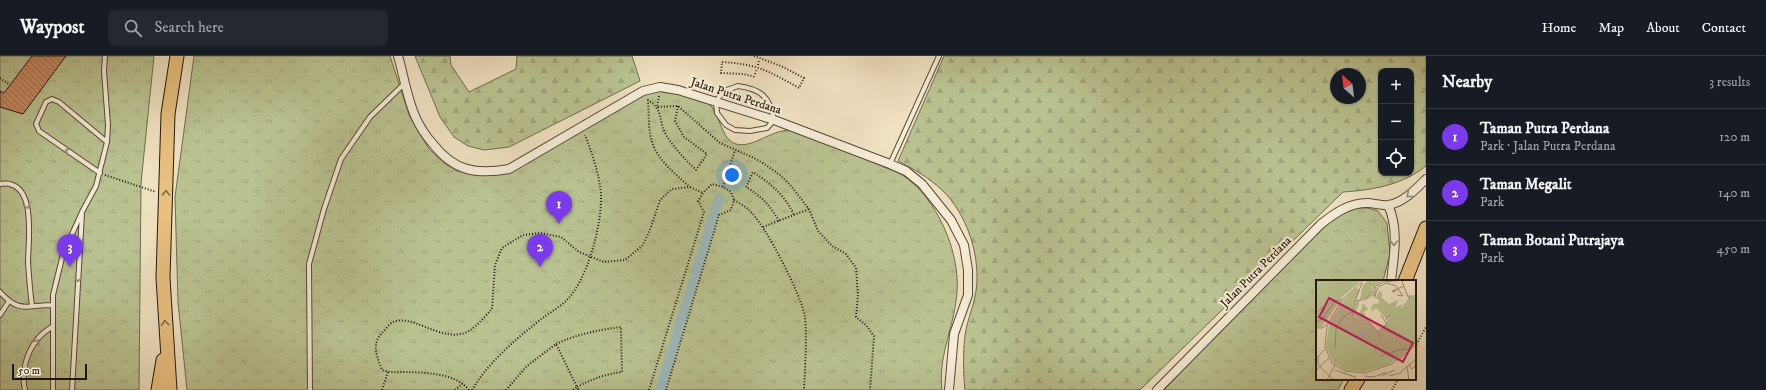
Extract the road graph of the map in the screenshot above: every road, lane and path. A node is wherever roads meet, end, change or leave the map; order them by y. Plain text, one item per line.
1 (105, 56) edge
2 (177, 56) edge
3 (398, 56) edge
4 (754, 56) edge
5 (939, 56) edge
6 (760, 60) dead end
7 (758, 65) dead end
8 (757, 69) dead end
9 (0, 78) edge
10 (406, 83) junction
11 (10, 85) dead end
12 (660, 87) junction
13 (716, 101) junction
14 (678, 106) junction
15 (657, 107) junction
16 (774, 120) junction
17 (582, 126) junction
18 (107, 142) junction
19 (735, 150) junction
20 (890, 164) junction
21 (100, 173) junction
22 (1426, 179) edge
23 (0, 184) edge
24 (690, 187) junction
25 (723, 187) junction
26 (702, 193) junction
27 (165, 195) junction
28 (734, 200) junction
29 (1388, 205) junction
30 (809, 209) junction
31 (82, 212) junction
32 (794, 215) junction
33 (779, 221) junction
34 (763, 227) junction
35 (1426, 228) edge
36 (1423, 241) edge
37 (590, 256) junction
38 (1391, 280) edge
39 (1405, 280) edge
40 (0, 292) edge
41 (9, 301) junction
42 (53, 305) junction
43 (32, 306) junction
44 (0, 315) edge
45 (53, 326) junction
46 (1426, 327) edge
47 (167, 342) junction
48 (556, 344) junction
49 (1416, 345) edge
50 (388, 372) junction
51 (1357, 380) edge
52 (1397, 380) edge
53 (463, 383) junction
54 (578, 389) edge
55 (25, 390) edge
56 (53, 390) edge
57 (72, 390) edge
58 (158, 390) edge
59 (170, 390) edge
60 (310, 390) edge
61 (382, 390) edge
62 (455, 390) edge
63 (469, 390) edge
64 (472, 390) edge
65 (506, 390) edge
66 (573, 390) edge
67 (649, 390) edge
68 (666, 390) edge
69 (804, 390) edge
70 (870, 390) edge
71 (949, 390) edge
72 (1157, 390) edge
73 (1351, 390) edge
74 (1392, 390) edge

1 - 18 lane
27 -> 2 main road
3 - 10 street, Jalan Putra Perdana
4 - 8 path
5 - 20 lane
6 - 7 path
9 - 11 path
10 - 17 street, Jalan Putra Perdana
10 - 60 lane
12 - 13 street, Jalan Putra Perdana
12 - 15 path
12 - 17 street, Jalan Putra Perdana
13 - 16 street, Jalan Putra Perdana
13 - 16 lane
13 - 16 lane
14 - 15 path
14 - 15 path
14 - 19 path
15 - 24 path
16 - 20 street, Jalan Putra Perdana
17 - 37 path
18 - 21 lane
21 -> 18 lane
19 - 25 path
19 - 30 path
20 - 71 street, Jalan Putra Perdana
21 - 27 path
21 - 31 lane
22 -> 29 street
23 -> 43 lane
24 - 26 path
24 - 37 path
25 - 26 path
25 - 28 path
26 - 67 path
47 -> 27 main road
28 - 34 path
28 - 68 path
29 -> 38 street
29 - 72 street, Jalan Putra Perdana
30 - 32 path
30 - 70 path
31 - 42 lane
31 -> 57 lane
32 - 33 path
32 - 33 path
33 - 34 path
34 - 69 path
35 - 36 main road
36 - 39 main road
37 - 50 path
37 - 64 path
40 - 41 lane
41 - 43 lane
41 - 44 lane
42 - 43 lane
42 - 45 lane
55 -> 45 lane
45 - 56 lane
46 - 49 path
47 - 58 main road
47 - 59 main road
48 - 54 path
48 - 54 path
48 - 65 path
50 - 53 path
50 - 61 path
51 - 73 main road
52 - 74 path
53 - 62 path
53 - 63 path
54 - 66 path

